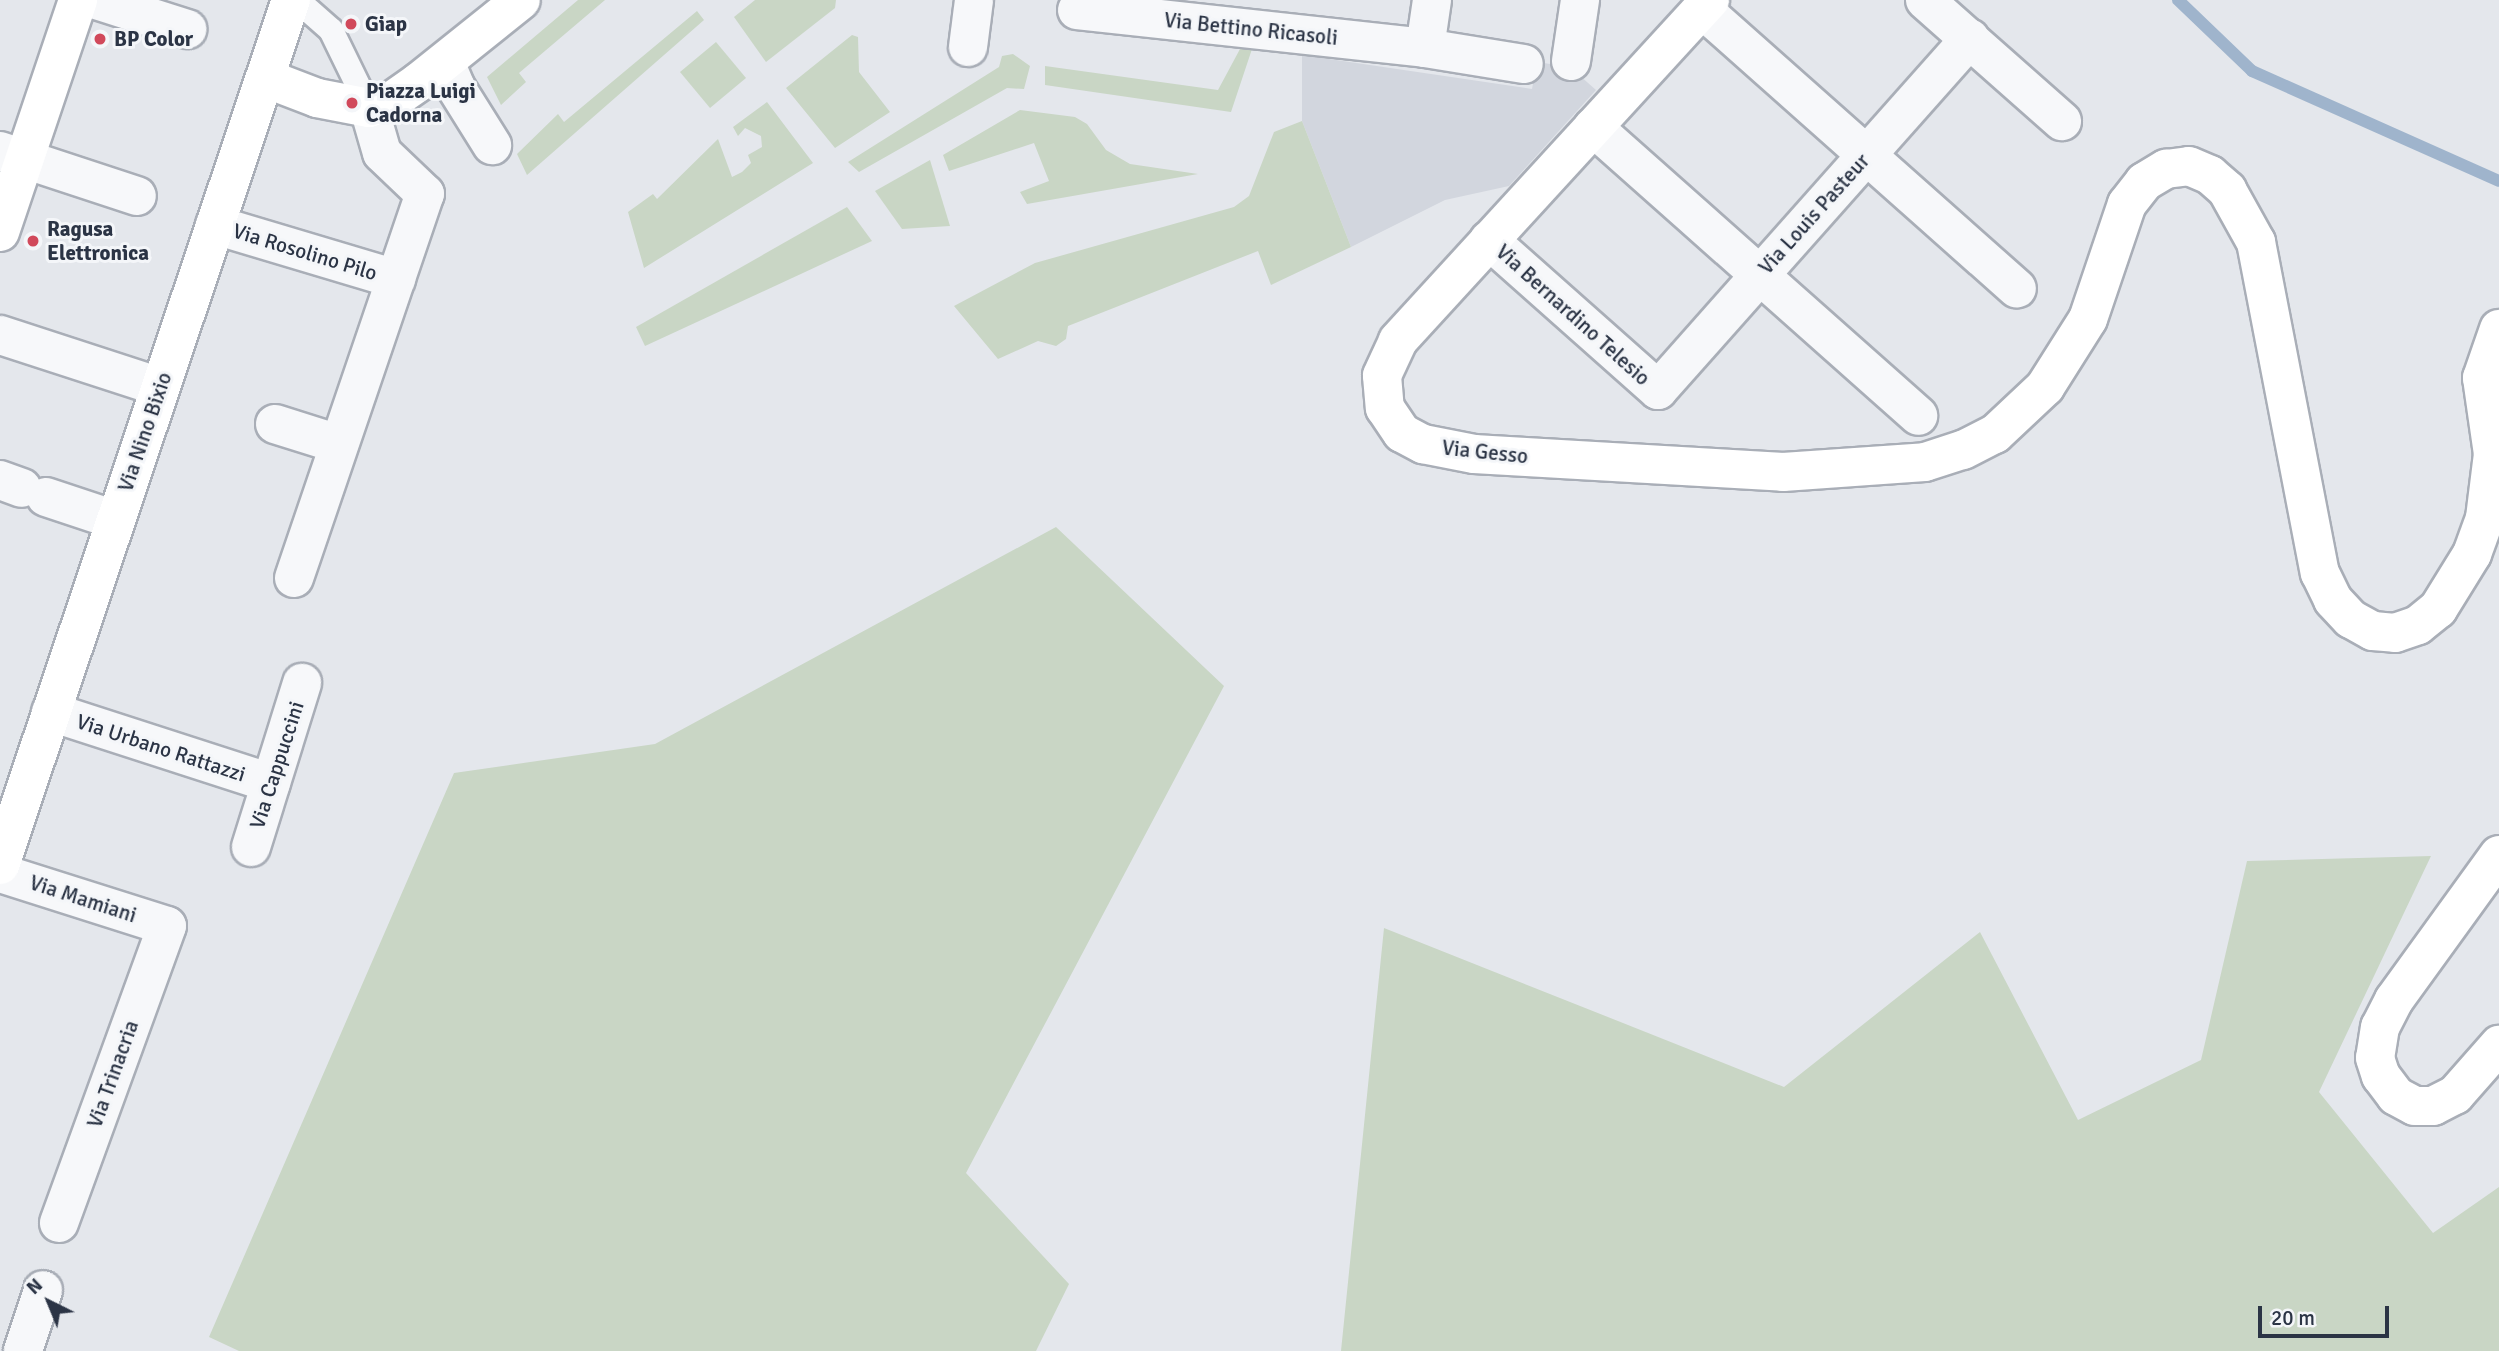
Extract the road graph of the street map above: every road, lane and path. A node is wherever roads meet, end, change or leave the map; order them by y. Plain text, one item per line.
1 (78, 0) edge
2 (96, 0) edge
3 (291, 0) edge
4 (297, 0) edge
5 (521, 0) edge
6 (974, 0) edge
7 (1432, 0) edge
8 (1580, 0) edge
9 (1925, 0) edge
10 (1706, 4) edge
11 (1145, 9) edge
12 (1077, 10) dead end
13 (1289, 16) edge
14 (187, 29) dead end
15 (1970, 39) junction
16 (968, 47) dead end
17 (1425, 48) junction
18 (1572, 61) dead end
19 (445, 62) junction
20 (1524, 64) dead end
21 (265, 78) junction
22 (369, 108) junction
23 (2062, 121) dead end
24 (1593, 127) junction
25 (492, 145) dead end
26 (12, 155) edge
27 (1866, 156) junction
28 (137, 196) dead end
29 (215, 225) junction
30 (0, 232) edge
31 (1489, 240) junction
32 (1760, 275) junction
33 (396, 279) junction
34 (2017, 289) dead end
35 (2499, 329) edge
36 (0, 335) edge
37 (160, 387) junction
38 (1658, 390) joint
39 (1918, 416) dead end
40 (275, 424) dead end
41 (339, 444) junction
42 (22, 488) edge
43 (115, 520) junction
44 (294, 578) dead end
45 (302, 683) dead end
46 (51, 712) junction
47 (271, 783) junction
48 (251, 847) dead end
49 (2499, 855) edge
50 (0, 864) edge
51 (0, 873) edge
52 (166, 926) joint
53 (2499, 1045) edge
54 (59, 1223) dead end
55 (43, 1290) dead end
56 (23, 1351) edge

1 - 26 street
2 - 14 street
3 - 21 street, Via Nino Bixio
4 - 22 lane
5 - 19 street
6 - 16 street
7 - 17 street
8 - 18 street
9 - 15 street
10 - 24 street, Via Gesso
10 - 27 street
11 - 12 street, Via Bettino Ricasoli
11 - 13 street, Via Bettino Ricasoli
13 - 17 street, Via Bettino Ricasoli
15 - 23 street
15 - 27 street, Via Louis Pasteur
17 - 20 street, Via Bettino Ricasoli
19 - 22 street
19 - 25 street
21 - 22 street
21 - 29 street, Via Nino Bixio
22 - 33 street
24 - 31 street, Via Gesso
24 - 32 street
26 - 28 street
26 - 30 street
27 - 32 street, Via Louis Pasteur
27 - 34 street
29 - 33 street, Via Rosolino Pilo
29 - 37 street, Via Nino Bixio
31 - 35 street, Via Gesso
31 - 38 street, Via Bernardino Telesio
32 - 38 street, Via Louis Pasteur
32 - 39 street
33 - 41 street
36 - 37 street
37 - 43 street, Via Nino Bixio
40 - 41 street
41 - 44 street
42 - 43 street
43 - 46 street, Via Nino Bixio
45 - 47 street, Via Cappuccini
46 - 47 street, Via Urbano Rattazzi
46 - 50 street, Via Nino Bixio
47 - 48 street, Via Cappuccini
49 - 53 street
51 - 52 street, Via Mamiani
52 - 54 street, Via Trinacria
55 - 56 street

